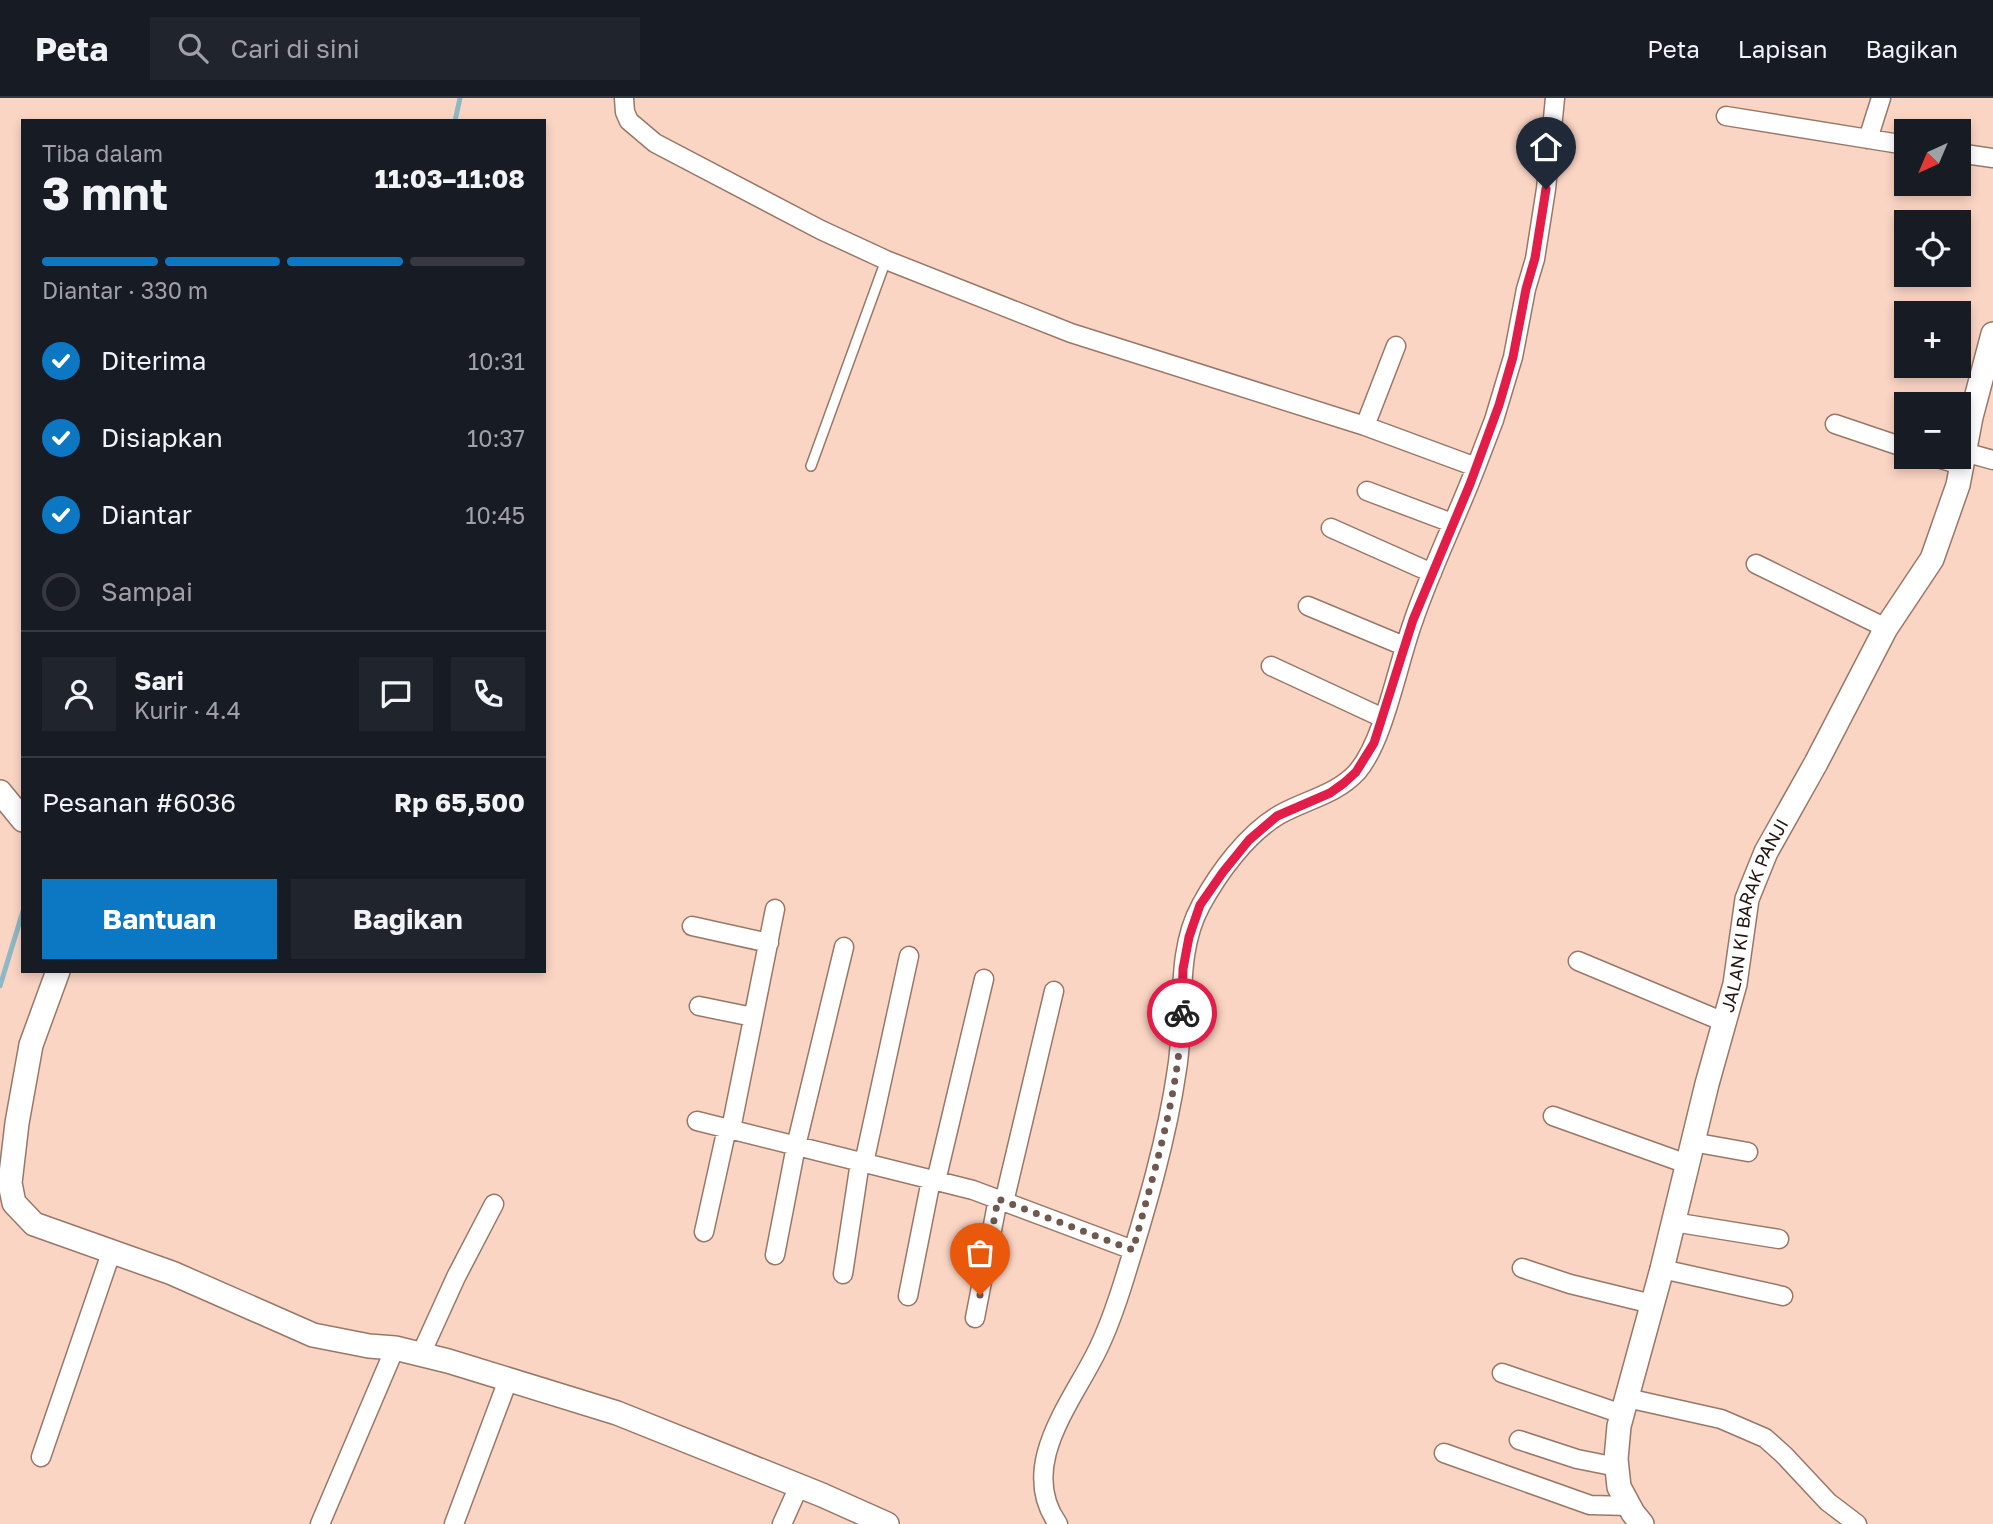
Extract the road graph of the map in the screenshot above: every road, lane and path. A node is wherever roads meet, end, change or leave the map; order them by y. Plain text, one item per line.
1 (624, 98) edge
2 (1555, 98) edge
3 (1881, 98) edge
4 (1726, 116) dead end
5 (1868, 139) junction
6 (1894, 143) edge
7 (1971, 155) edge
8 (1993, 158) edge
9 (886, 260) junction
10 (1993, 334) edge
11 (1396, 346) dead end
12 (1971, 422) edge
13 (1835, 424) dead end
14 (1365, 426) junction
15 (1894, 444) edge
16 (1971, 459) edge
17 (1993, 460) edge
18 (811, 466) dead end
19 (1476, 467) junction
20 (1960, 469) edge
21 (1367, 491) dead end
22 (1452, 523) junction
23 (1331, 528) dead end
24 (1756, 565) dead end
25 (1432, 573) junction
26 (1308, 606) dead end
27 (1886, 628) junction
28 (1404, 646) junction
29 (1272, 666) dead end
30 (1383, 719) junction
31 (0, 792) edge
32 (21, 818) edge
33 (775, 909) dead end
34 (692, 926) dead end
35 (769, 943) junction
36 (844, 947) dead end
37 (909, 956) dead end
38 (1578, 961) dead end
39 (57, 973) edge
40 (985, 979) dead end
41 (1054, 991) dead end
42 (699, 1006) dead end
43 (753, 1017) junction
44 (1724, 1022) junction
45 (1553, 1116) dead end
46 (697, 1121) dead end
47 (729, 1129) junction
48 (796, 1146) junction
49 (1748, 1152) dead end
50 (1690, 1153) junction
51 (862, 1162) junction
52 (934, 1180) junction
53 (1001, 1200) junction
54 (494, 1204) dead end
55 (1673, 1222) junction
56 (704, 1232) dead end
57 (1779, 1239) dead end
58 (1133, 1250) junction
59 (111, 1253) junction
60 (775, 1255) dead end
61 (1522, 1268) dead end
62 (1662, 1269) junction
63 (843, 1274) dead end
64 (908, 1296) dead end
65 (1783, 1296) dead end
66 (1652, 1304) junction
67 (975, 1318) dead end
68 (395, 1348) junction
69 (421, 1354) junction
70 (1502, 1373) dead end
71 (508, 1380) junction
72 (1624, 1406) junction
73 (1519, 1440) dead end
74 (1444, 1453) dead end
75 (41, 1457) dead end
76 (1617, 1467) junction
77 (799, 1486) junction
78 (1635, 1515) edge
79 (320, 1524) edge
80 (454, 1524) edge
81 (782, 1524) edge
82 (887, 1524) edge
83 (1058, 1524) edge
84 (1857, 1524) edge

1 - 9 street
2 - 19 street
3 - 5 street
4 - 5 street
5 - 6 street
7 - 8 street
9 - 14 street
9 - 18 lane
10 - 12 street, JALAN KI BARAK PANJI
11 - 14 street
13 - 15 street
14 - 19 street
16 - 17 street
19 - 22 street
20 - 27 street, JALAN KI BARAK PANJI
21 - 22 street
22 - 25 street
23 - 25 street
24 - 27 street
25 - 28 street
26 - 28 street
27 - 44 street, JALAN KI BARAK PANJI
28 - 30 street
29 - 30 street
30 - 58 street
31 - 32 street
33 - 35 street
34 - 35 street
35 - 43 street
36 - 48 street
37 - 51 street
38 - 44 street
39 - 59 street
40 - 52 street
41 - 53 street
42 - 43 street
43 - 47 street
44 - 50 street, JALAN KI BARAK PANJI
45 - 50 street
46 - 47 street
47 - 48 street
47 - 56 street
48 - 51 street
48 - 60 street
49 - 50 street
50 - 55 street, JALAN KI BARAK PANJI
51 - 52 street
51 - 63 street
52 - 53 street
52 - 64 street
53 - 58 street
53 - 67 street
54 - 69 street
55 - 57 street
55 - 62 street, JALAN KI BARAK PANJI
58 - 83 street
59 - 68 street
59 - 75 street
61 - 66 street
62 - 65 street
62 - 66 street, JALAN KI BARAK PANJI
66 - 72 street, JALAN KI BARAK PANJI
68 - 69 street
68 - 79 street
69 - 71 street
70 - 72 street
71 - 77 street
71 - 80 street
72 - 76 street, JALAN KI BARAK PANJI
72 - 84 street
73 - 76 street
74 - 78 street
76 - 78 street, JALAN KI BARAK PANJI
77 - 81 street
77 - 82 street

